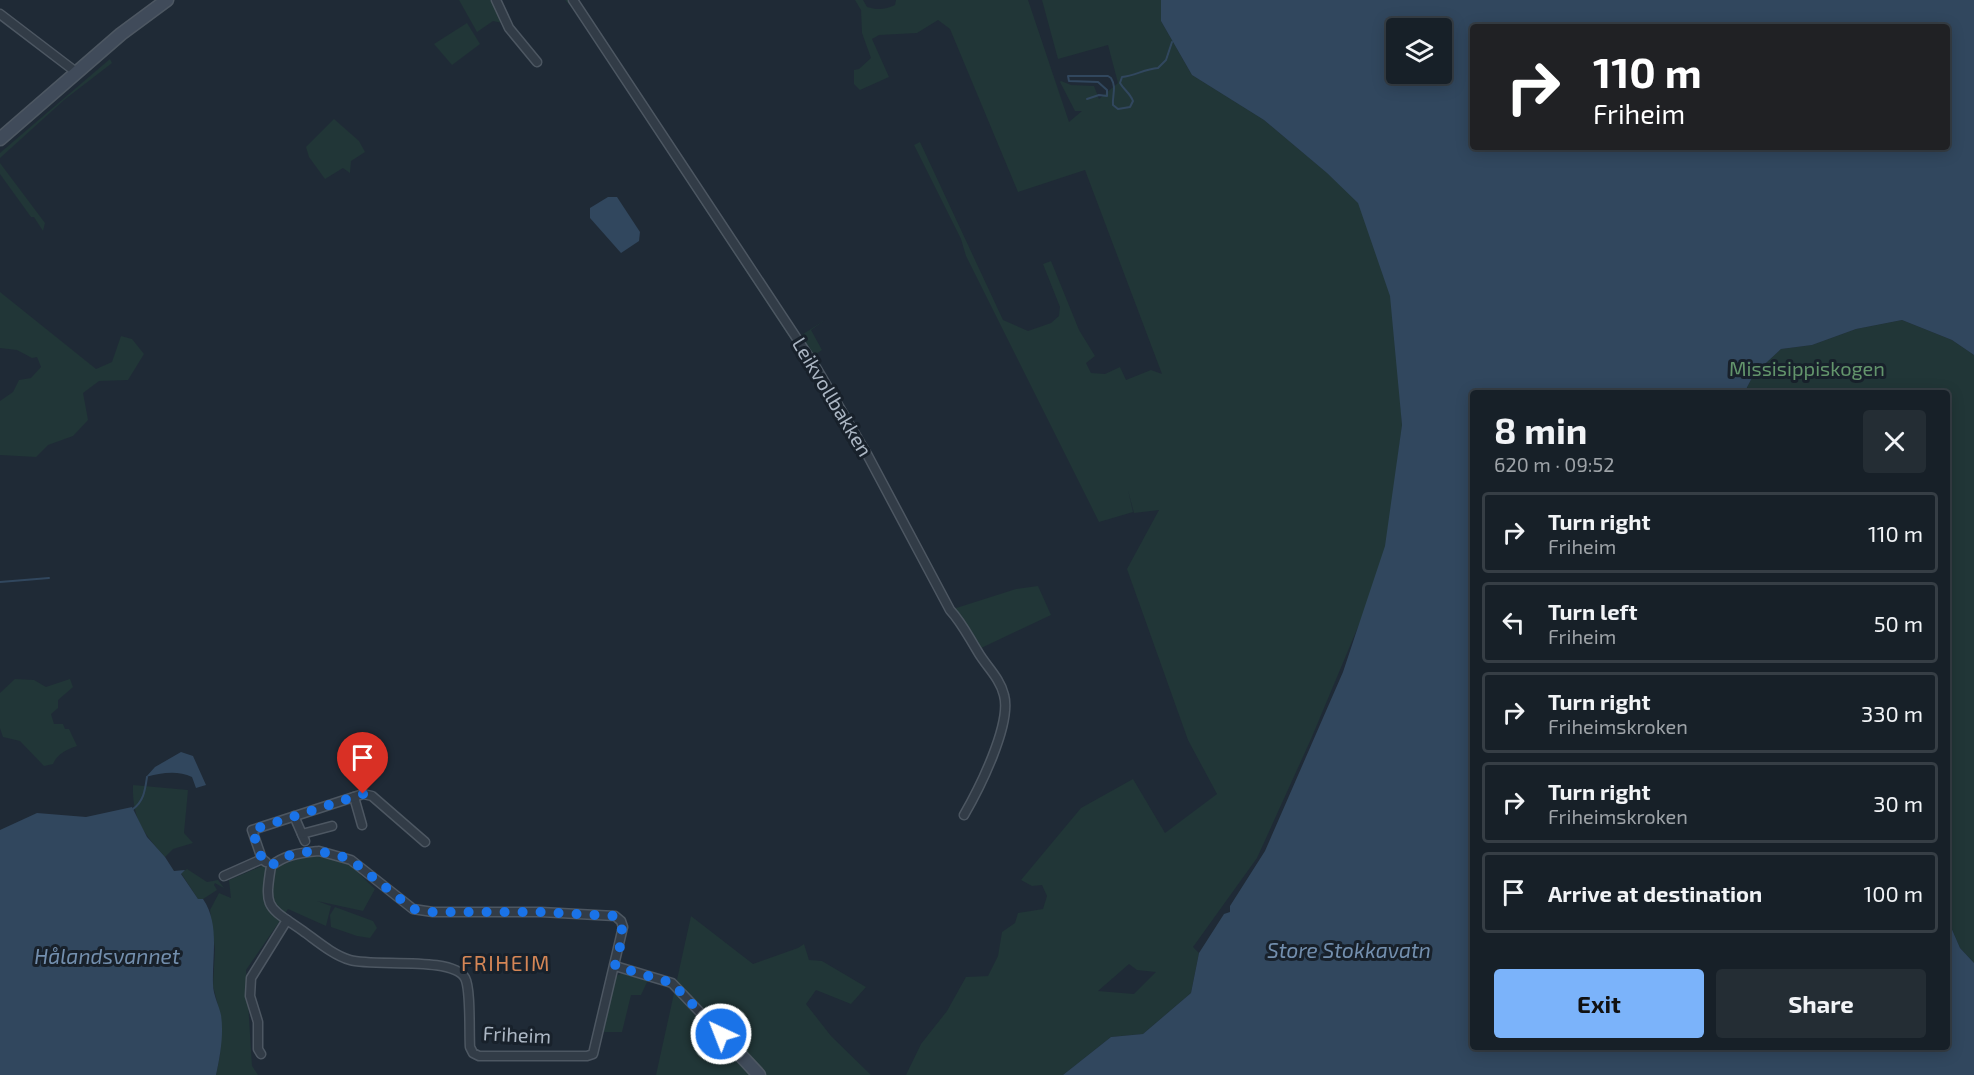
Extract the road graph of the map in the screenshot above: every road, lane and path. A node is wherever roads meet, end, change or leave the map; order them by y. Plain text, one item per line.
1 (167, 0) edge
2 (496, 0) edge
3 (573, 0) edge
4 (0, 14) edge
5 (537, 62) dead end
6 (76, 72) junction
7 (0, 139) edge
8 (354, 797) junction
9 (294, 816) junction
10 (964, 816) dead end
11 (362, 825) dead end
12 (332, 826) dead end
13 (425, 842) dead end
14 (262, 859) junction
15 (271, 866) junction
16 (224, 876) dead end
17 (287, 920) junction
18 (615, 966) junction
19 (717, 1030) joint
20 (261, 1054) dead end
21 (759, 1075) edge

1 - 6 main road
2 - 5 street
3 - 10 street, Leikvollbakken
4 - 6 street
6 - 7 main road
8 - 9 street
8 - 11 street
8 - 13 street
9 - 12 street
9 - 14 street
14 - 15 street
14 - 16 street
15 - 17 street, Friheim
15 - 18 street, Friheim
17 - 18 street, Friheim
17 - 20 street
18 - 19 street
19 - 21 main road

